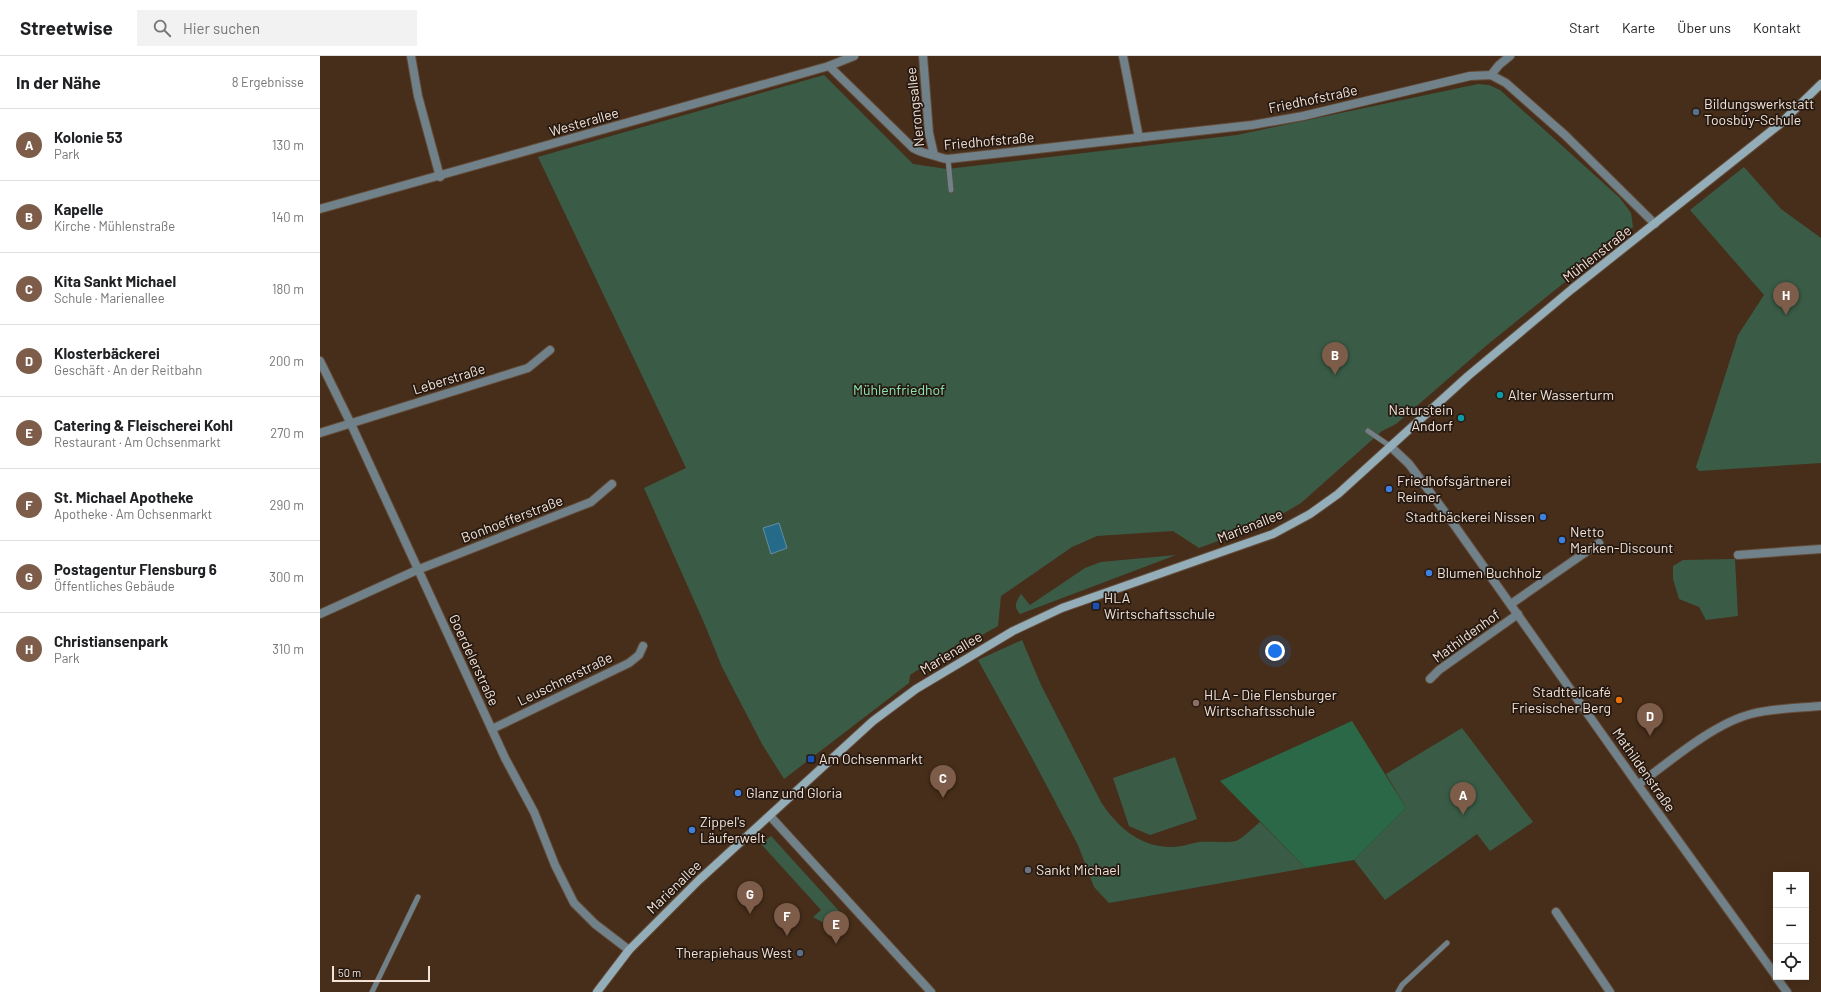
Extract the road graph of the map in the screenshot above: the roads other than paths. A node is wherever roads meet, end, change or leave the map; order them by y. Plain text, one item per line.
1 (411, 56) edge
2 (854, 56) edge
3 (923, 56) edge
4 (1123, 56) edge
5 (1510, 56) edge
6 (829, 66) junction
7 (1491, 75) junction
8 (1821, 84) edge
9 (1139, 138) junction
10 (934, 155) junction
11 (948, 159) junction
12 (440, 176) junction
13 (951, 190) dead end
14 (320, 209) edge
15 (1655, 224) junction
16 (550, 350) dead end
17 (320, 361) edge
18 (351, 424) junction
19 (1368, 431) dead end
20 (320, 433) edge
21 (1390, 446) junction
22 (612, 484) dead end
23 (1599, 543) dead end
24 (1821, 549) edge
25 (1738, 555) dead end
26 (417, 570) junction
27 (1511, 604) junction
28 (320, 614) edge
29 (1518, 614) junction
30 (643, 646) dead end
31 (1430, 680) dead end
32 (1821, 706) edge
33 (492, 728) junction
34 (1638, 785) junction
35 (770, 816) junction
36 (418, 897) dead end
37 (1556, 912) dead end
38 (1447, 944) dead end
39 (629, 950) junction
40 (1773, 973) edge
41 (1778, 980) edge
42 (372, 992) edge
43 (597, 992) edge
44 (931, 992) edge
45 (1398, 992) edge
46 (1610, 992) edge
47 (1787, 992) edge

1 - 12 street
2 - 6 street, Westerallee
3 - 10 street, Nerongsallee
4 - 9 street
5 - 7 street
6 - 10 street, Friedhofstraße
6 - 12 street, Westerallee
7 - 9 street, Friedhofstraße
7 - 15 street
8 - 15 main road, Mühlenstraße
9 - 11 street, Friedhofstraße
10 - 11 street, Friedhofstraße
11 - 13 lane
12 - 14 street, Westerallee
15 - 21 main road, Mühlenstraße
16 - 18 street, Leberstraße
17 - 18 street, Goerdelerstraße
18 - 20 street, Leberstraße
18 - 26 street, Goerdelerstraße
19 - 21 lane
21 - 27 street, Mathildenstraße
21 - 35 main road, Marienallee
22 - 26 street, Bonhoefferstraße
23 - 27 street
24 - 25 street
26 - 28 street, Bonhoefferstraße
26 - 33 street, Goerdelerstraße
27 - 29 street, Mathildenstraße
29 - 31 street, Mathildenhof
29 - 34 street, Mathildenstraße
30 - 33 street, Leuschnerstraße
32 - 34 street
33 - 39 street, Goerdelerstraße
34 - 40 street, Mathildenstraße
35 - 39 main road, Marienallee
35 - 44 street
36 - 42 lane
37 - 46 street
38 - 45 lane
39 - 43 main road, Marienallee
41 - 47 street, Mathildenstraße

